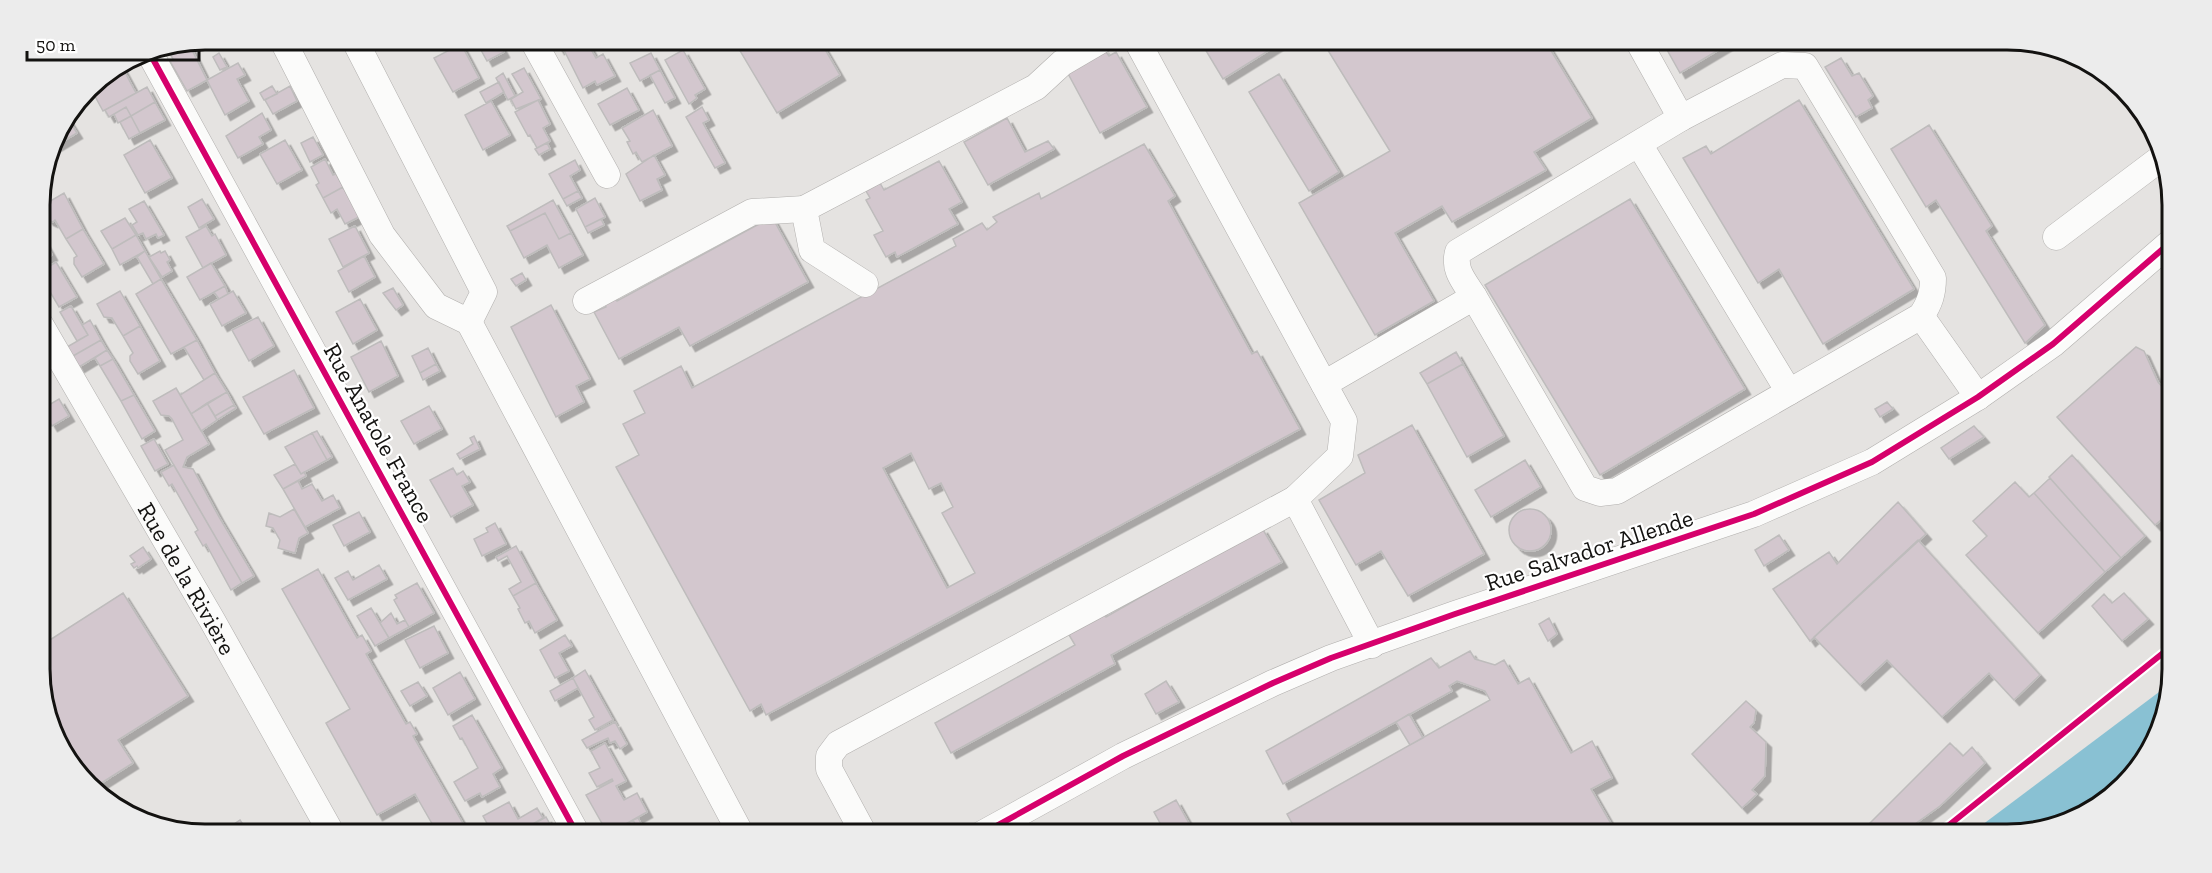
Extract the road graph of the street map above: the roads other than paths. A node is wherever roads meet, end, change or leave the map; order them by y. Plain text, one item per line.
1 (287, 49) edge
2 (359, 49) edge
3 (537, 49) edge
4 (1086, 49) edge
5 (1141, 49) edge
6 (1643, 49) edge
7 (153, 59) edge
8 (1682, 118) junction
9 (1639, 144) junction
10 (2156, 162) edge
11 (607, 176) dead end
12 (804, 210) junction
13 (2056, 237) dead end
14 (2162, 250) edge
15 (865, 284) dead end
16 (1473, 297) junction
17 (586, 300) dead end
18 (1921, 316) junction
19 (469, 322) junction
20 (50, 341) edge
21 (1324, 384) junction
22 (1789, 392) junction
23 (1978, 397) junction
24 (1295, 499) junction
25 (1372, 645) junction
26 (326, 824) edge
27 (571, 824) edge
28 (736, 824) edge
29 (858, 824) edge
30 (1001, 824) edge

1 - 19 street
2 - 19 street
3 - 11 street
4 - 12 street
5 - 21 street
6 - 8 street
7 - 27 street, Rue Anatole France
8 - 9 street
8 - 18 street
9 - 16 street
9 - 22 street
10 - 13 street
12 - 15 street
12 - 17 street
14 - 23 street, Rue Salvador Allende
16 - 21 street
16 - 22 street
18 - 22 street
18 - 23 street
19 - 28 street
20 - 26 street, Rue de la Rivière
21 - 24 street
23 - 25 street, Rue Salvador Allende
24 - 25 street
24 - 29 street
25 - 30 street, Rue Salvador Allende

